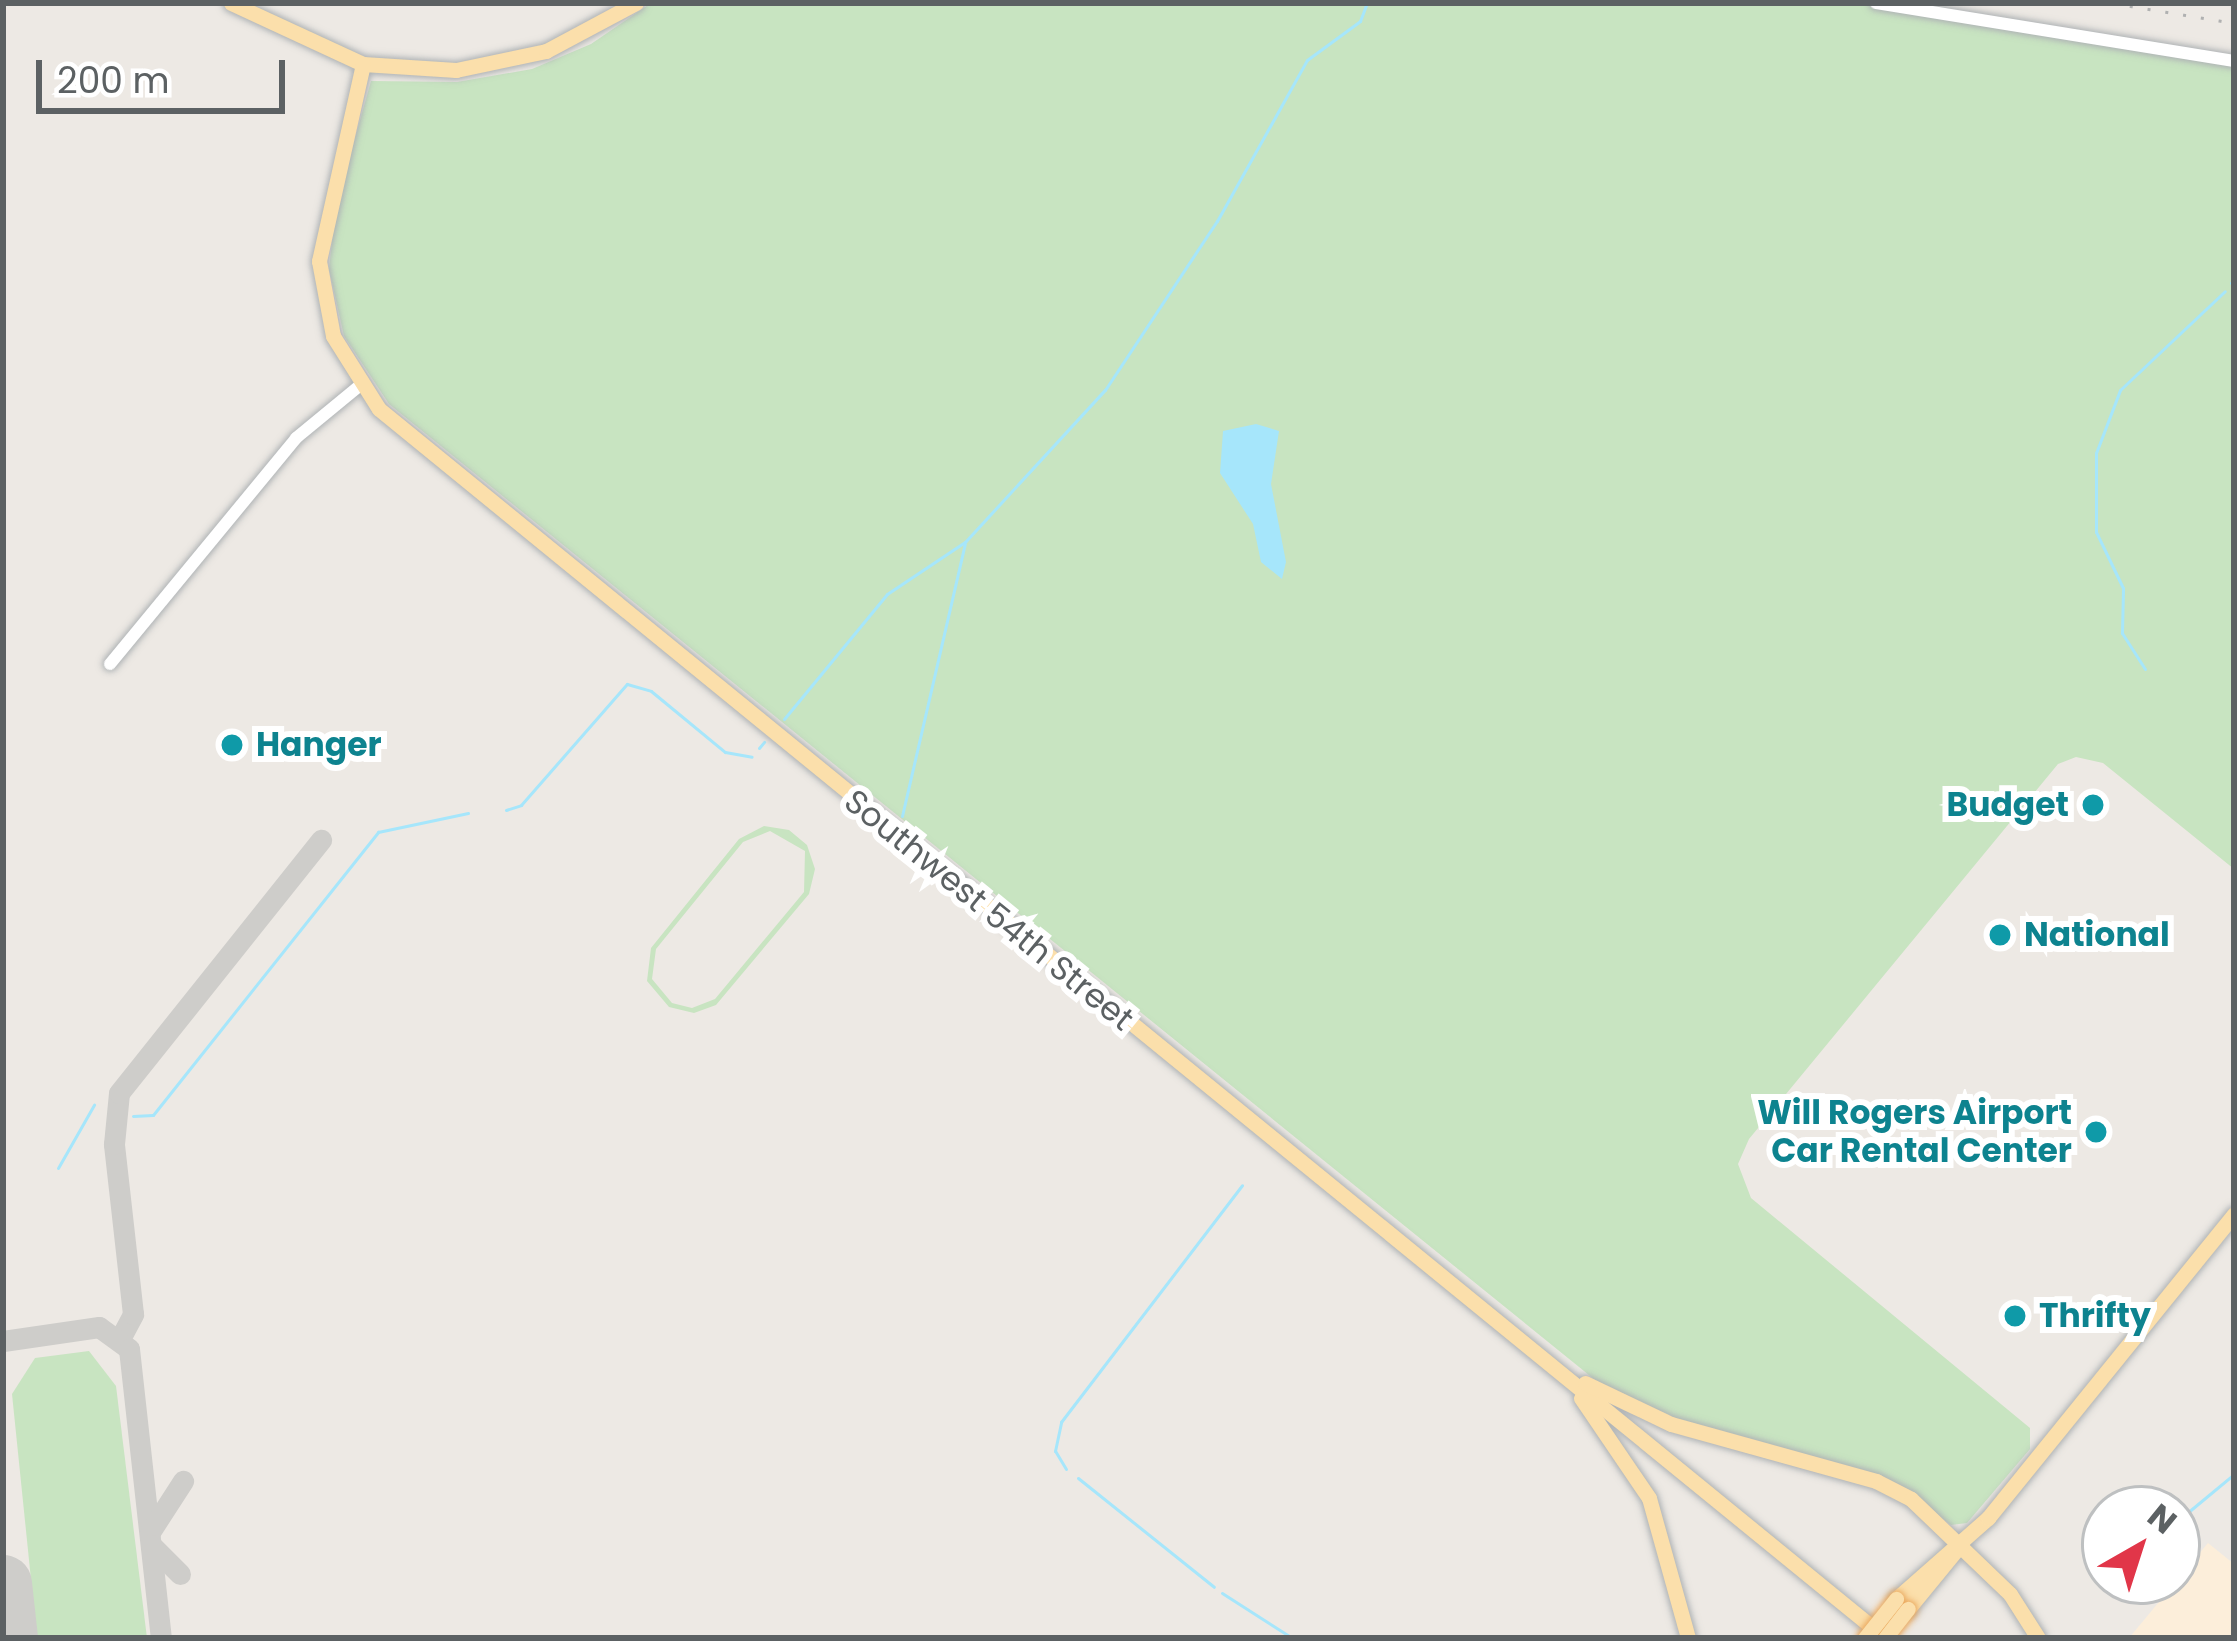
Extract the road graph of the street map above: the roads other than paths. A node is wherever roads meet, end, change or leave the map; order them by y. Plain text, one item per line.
1 (231, 3) edge
2 (635, 3) edge
3 (1876, 3) edge
4 (2234, 62) edge
5 (363, 64) junction
6 (359, 386) junction
7 (110, 664) dead end
8 (2234, 1214) edge
9 (1556, 1368) junction
10 (1962, 1544) junction
11 (1902, 1604) junction
12 (1688, 1638) edge
13 (1864, 1638) edge
14 (1885, 1638) edge
15 (2038, 1638) edge

1 - 5 main road
2 - 5 main road
3 - 4 street
5 - 6 main road, Southwest 54th Street
6 - 7 street
6 - 9 main road, Southwest 54th Street
8 - 10 main road
9 - 10 main road
9 - 12 main road
9 - 14 main road, Southwest 54th Street
10 - 11 main road
10 - 15 main road
11 - 13 main road, bridge
11 - 14 main road, bridge

